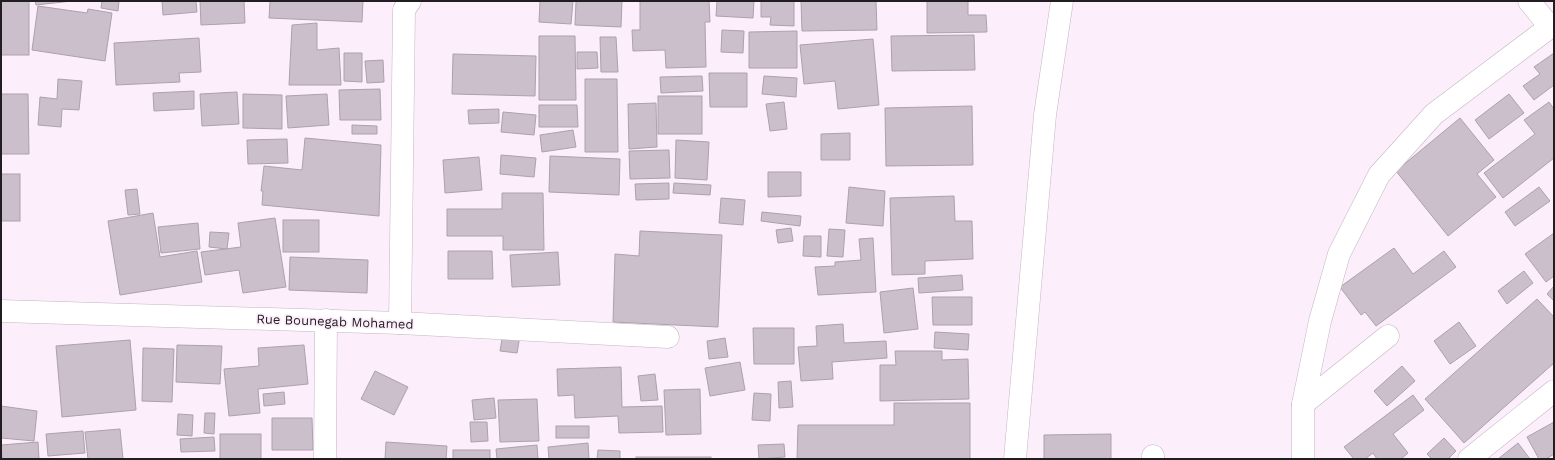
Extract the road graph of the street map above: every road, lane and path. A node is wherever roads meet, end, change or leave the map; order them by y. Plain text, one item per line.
1 (410, 1) edge
2 (1062, 1) edge
3 (1529, 1) edge
4 (1552, 25) edge
5 (1, 311) edge
6 (326, 320) junction
7 (400, 323) junction
8 (1388, 336) dead end
9 (668, 337) dead end
10 (1554, 391) edge
11 (1304, 404) junction
12 (325, 459) edge
13 (1015, 459) edge
14 (1303, 459) edge
15 (1469, 459) edge

1 - 7 street
2 - 13 street
3 - 4 street
4 - 11 street
5 - 6 street, Rue Bounegab Mohamed
6 - 7 street, Rue Bounegab Mohamed
6 - 12 street
7 - 9 street, Rue Bounegab Mohamed
8 - 11 street
10 - 15 street
11 - 14 street

